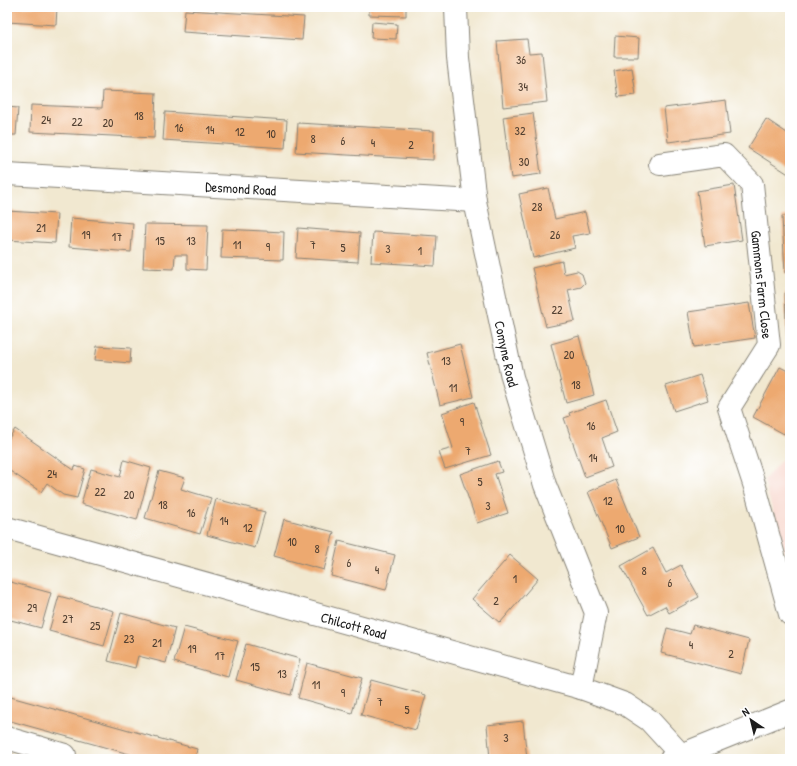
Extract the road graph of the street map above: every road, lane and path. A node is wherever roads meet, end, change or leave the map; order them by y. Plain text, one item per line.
1 (456, 7) edge
2 (660, 164) dead end
3 (7, 174) edge
4 (475, 201) junction
5 (7, 528) edge
6 (790, 614) edge
7 (580, 688) junction
8 (790, 710) edge
9 (7, 738) edge
10 (676, 757) edge
11 (69, 758) edge

1 - 4 street, Comyne Road
2 - 6 street, Gammons Farm Close
3 - 4 street, Desmond Road
4 - 7 street, Comyne Road
5 - 7 street, Chilcott Road
7 - 10 street, Chilcott Road
8 - 10 street
9 - 11 street

